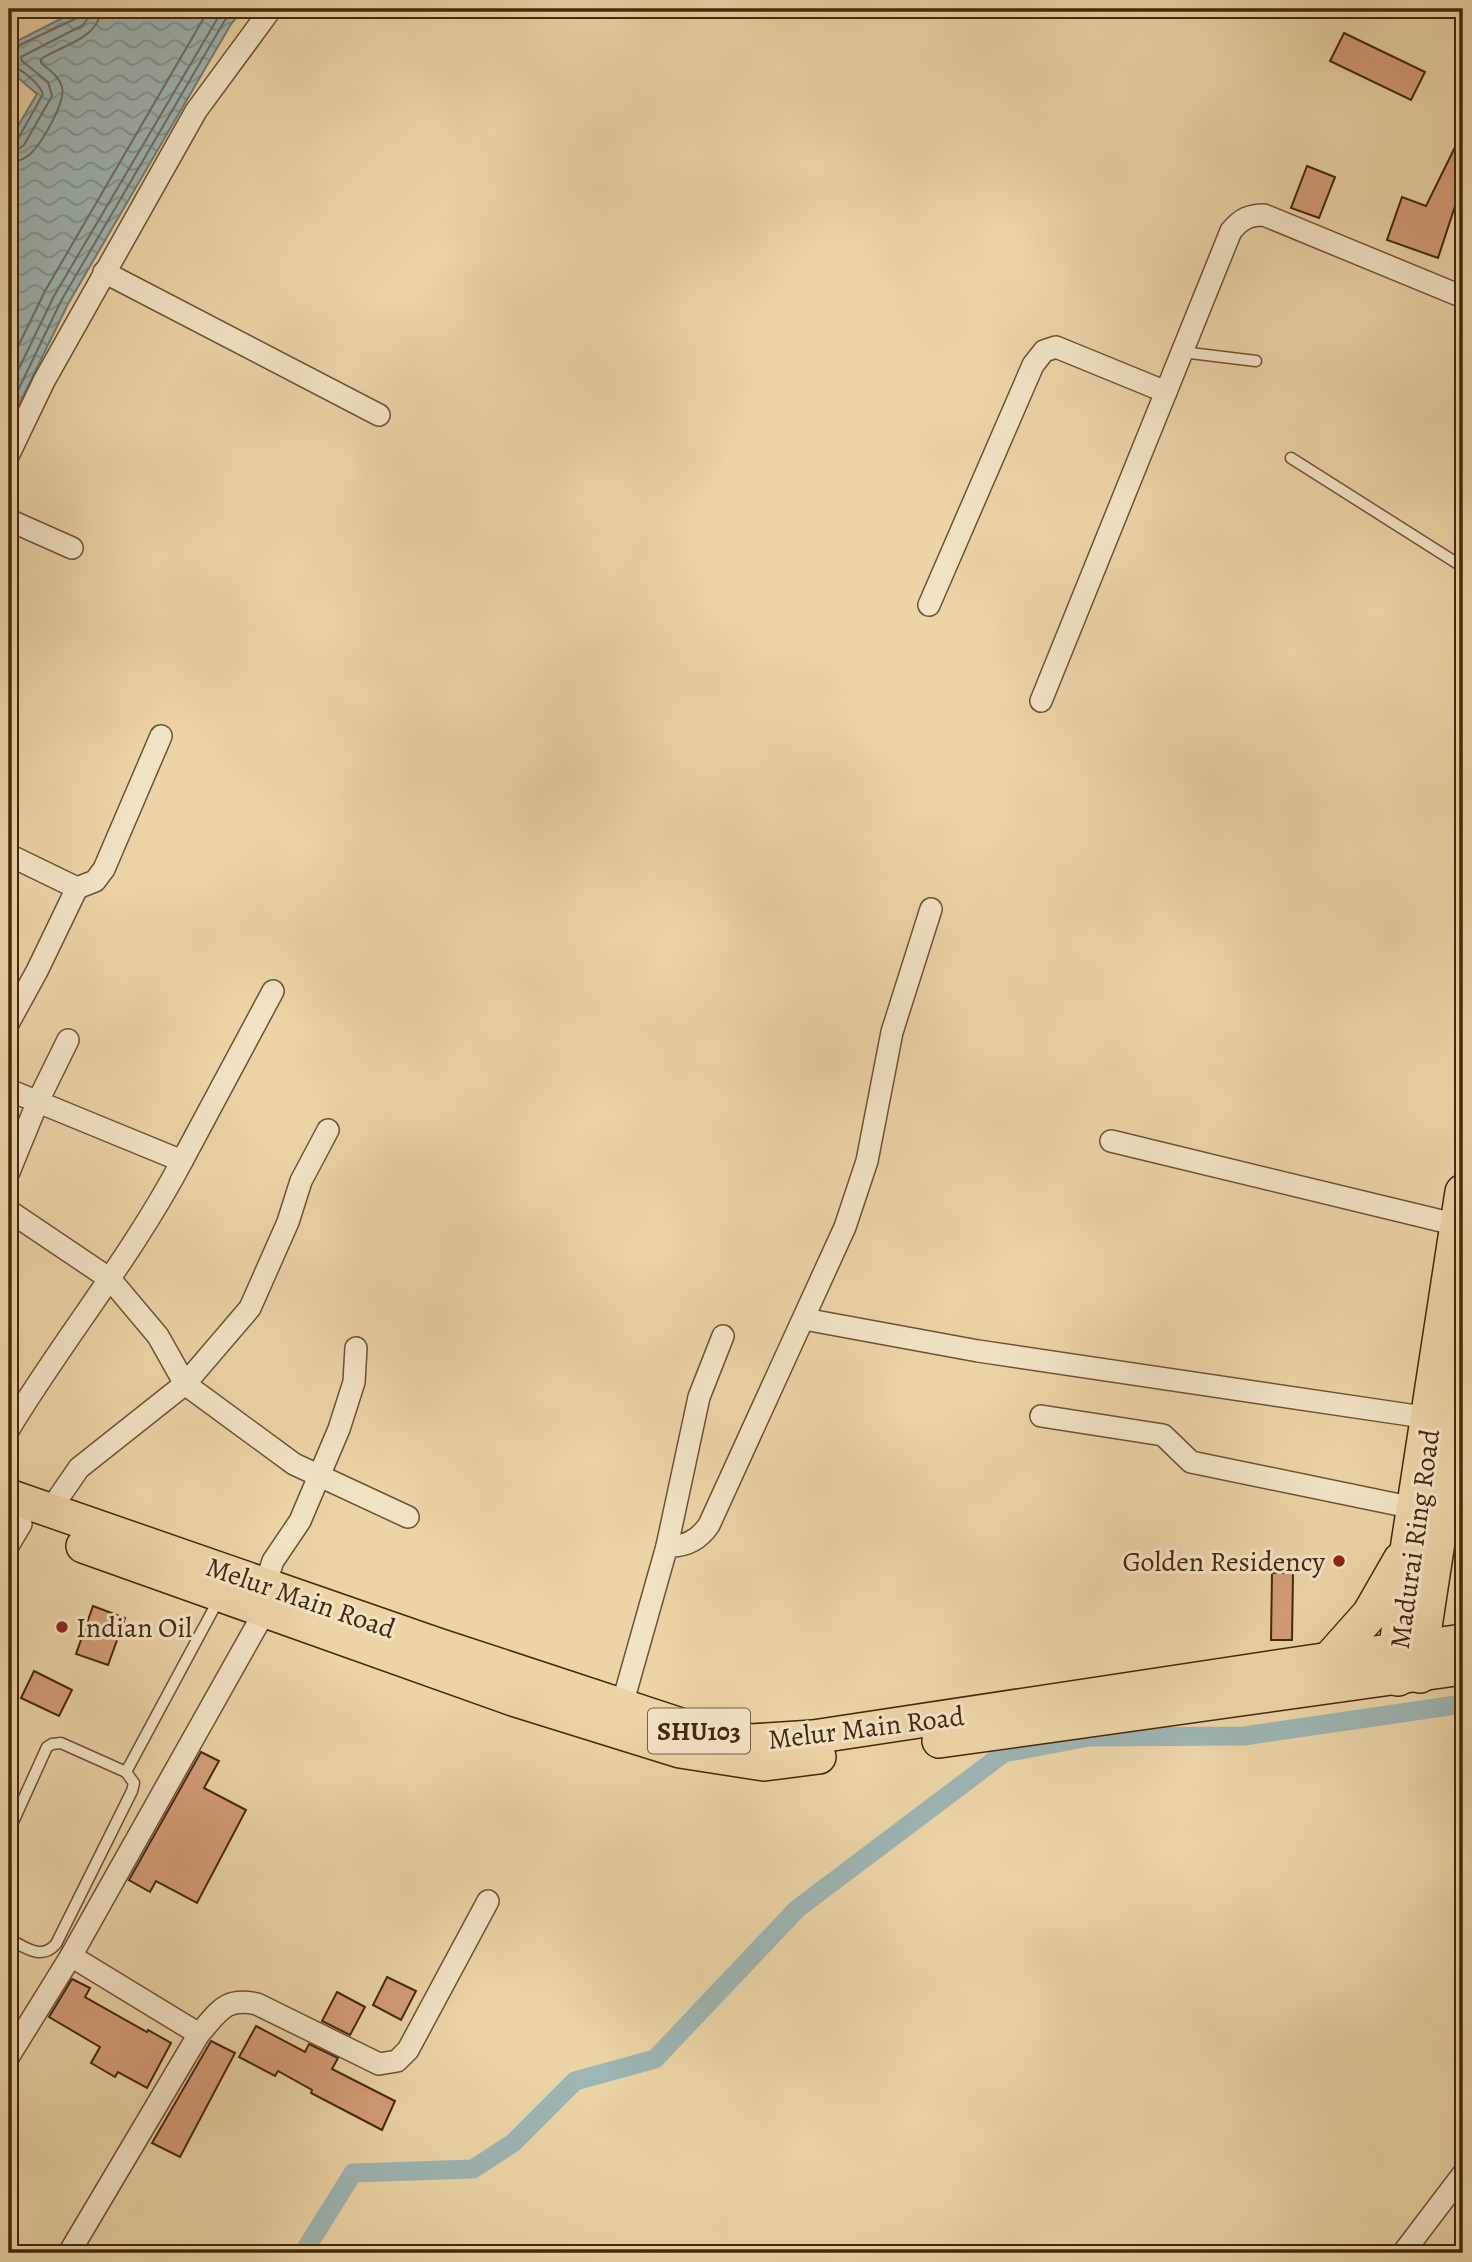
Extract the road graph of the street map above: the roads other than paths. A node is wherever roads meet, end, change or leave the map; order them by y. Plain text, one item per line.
1 (271, 9) edge
2 (104, 272) junction
3 (1463, 297) edge
4 (1182, 352) junction
5 (1256, 361) dead end
6 (1166, 392) junction
7 (379, 415) dead end
8 (9, 453) edge
9 (1291, 458) dead end
10 (9, 520) edge
11 (72, 548) dead end
12 (1463, 567) edge
13 (929, 605) dead end
14 (1041, 701) dead end
15 (161, 736) dead end
16 (9, 855) edge
17 (77, 888) junction
18 (931, 909) dead end
19 (273, 991) dead end
20 (9, 1022) edge
21 (68, 1040) dead end
22 (9, 1090) edge
23 (38, 1101) junction
24 (328, 1130) dead end
25 (1111, 1141) dead end
26 (182, 1161) junction
27 (9, 1172) edge
28 (1461, 1208) edge
29 (9, 1211) edge
30 (110, 1279) junction
31 (804, 1319) junction
32 (723, 1336) dead end
33 (356, 1348) dead end
34 (1463, 1373) edge
35 (185, 1384) junction
36 (1041, 1416) dead end
37 (1430, 1418) junction
38 (9, 1429) edge
39 (318, 1475) junction
40 (1428, 1513) junction
41 (408, 1517) dead end
42 (19, 1519) edge
43 (667, 1546) junction
44 (1408, 1550) junction
45 (1463, 1562) edge
46 (221, 1595) junction
47 (265, 1598) junction
48 (1463, 1641) edge
49 (1330, 1659) junction
50 (1409, 1662) junction
51 (1463, 1668) edge
52 (622, 1706) junction
53 (126, 1772) junction
54 (9, 1831) edge
55 (488, 1901) dead end
56 (9, 1939) edge
57 (71, 1956) junction
58 (200, 2034) junction
59 (9, 2056) edge
60 (1463, 2174) edge
61 (69, 2253) edge
62 (1403, 2253) edge

1 - 2 street
2 - 7 street
2 - 8 street
3 - 4 street
4 - 5 lane
4 - 6 street
6 - 13 street
6 - 14 street
9 - 12 lane
10 - 11 street
15 - 17 street
16 - 17 street
17 - 20 street
18 - 31 street
19 - 26 street
21 - 23 street
22 - 23 street
23 - 26 street
23 - 27 street
24 - 35 street
25 - 28 street
26 - 30 street
28 - 37 highway, Madurai Ring Road
29 - 30 street
30 - 35 street
30 - 38 street
31 - 37 street
31 - 43 street
32 - 43 street
33 - 39 street
34 - 40 highway, Madurai Ring Road
35 - 39 street
35 - 42 street
36 - 40 street
37 - 40 highway, Madurai Ring Road
39 - 41 street
39 - 47 street
40 - 44 highway, Madurai Ring Road
40 - 45 highway
40 - 50 highway, Madurai Ring Road
42 - 46 main road, Melur Main Road / SHU103
42 - 47 main road, Melur Main Road / SHU103
43 - 52 street
44 - 49 highway
44 - 50 highway, Madurai Ring Road
46 - 47 main road, Melur Main Road / SHU103
46 - 53 lane
47 - 50 main road, Melur Main Road / SHU103
47 - 52 main road, Melur Main Road / SHU103
47 - 57 street
48 - 50 main road, Melur Main Road
49 - 50 main road, Melur Main Road / SHU103
49 - 52 main road, Melur Main Road / SHU103
50 - 51 main road, Melur Main Road
53 - 54 lane
53 - 56 lane
55 - 58 street
57 - 58 street
57 - 59 street
58 - 61 street
60 - 62 street

